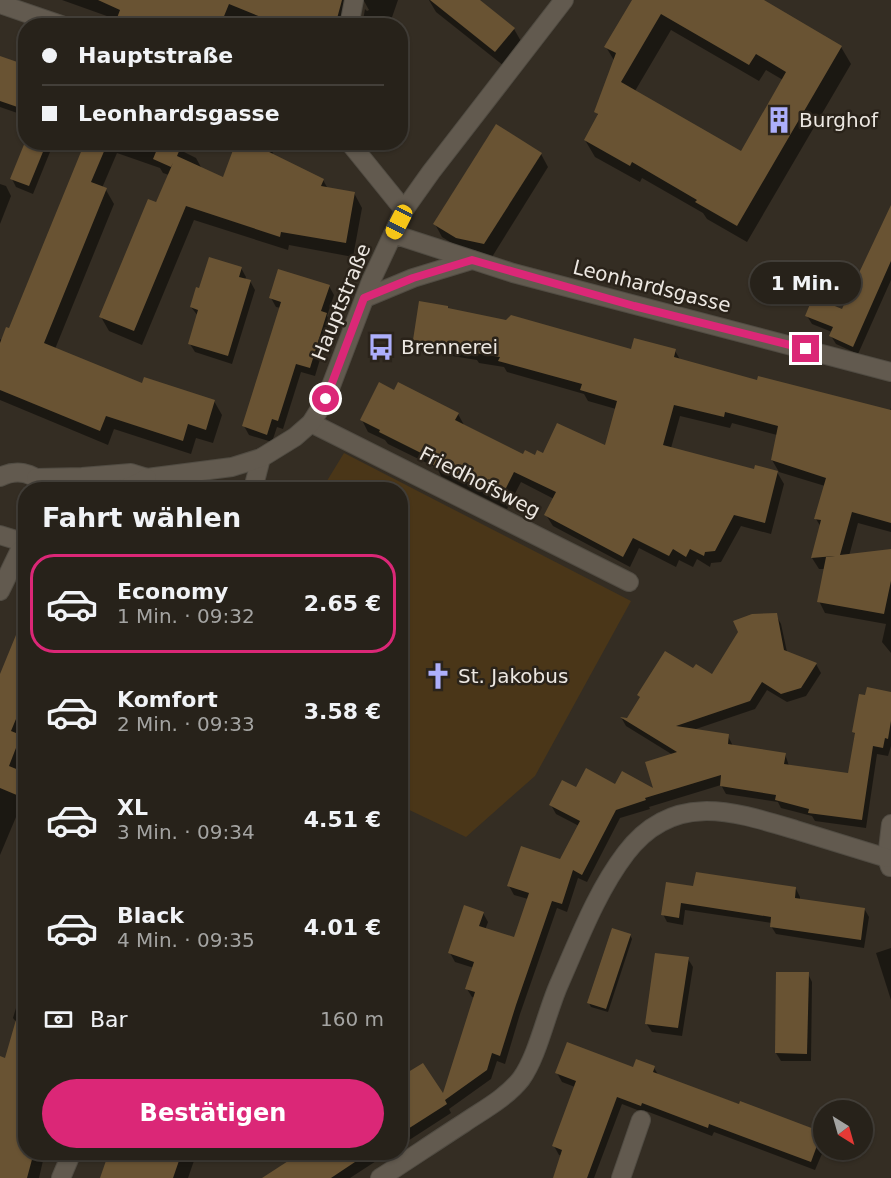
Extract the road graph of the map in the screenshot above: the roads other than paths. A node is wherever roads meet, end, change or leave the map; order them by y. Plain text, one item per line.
1 (354, 0) edge
2 (564, 0) edge
3 (0, 4) edge
4 (41, 18) edge
5 (351, 18) edge
6 (355, 150) edge
7 (404, 210) junction
8 (393, 234) junction
9 (472, 260) junction
10 (364, 298) junction
11 (891, 372) edge
12 (311, 423) junction
13 (261, 458) junction
14 (0, 460) edge
15 (8, 474) edge
16 (147, 478) junction
17 (41, 482) edge
18 (49, 482) edge
19 (140, 482) edge
20 (256, 482) edge
21 (0, 535) edge
22 (18, 540) edge
23 (18, 556) edge
24 (630, 582) dead end
25 (0, 591) edge
26 (891, 824) edge
27 (889, 863) edge
28 (641, 1120) dead end
29 (69, 1160) edge
30 (407, 1160) edge
31 (408, 1160) edge
32 (61, 1178) edge
33 (380, 1178) edge
34 (621, 1178) edge

1 - 5 street
2 - 7 street, Hauptstraße
3 - 4 street
6 - 7 street
7 - 8 street, Hauptstraße
8 - 9 street, Leonhardsgasse
8 - 10 street, Hauptstraße
9 - 10 street
9 - 11 street, Leonhardsgasse
10 - 12 street, Hauptstraße
12 - 13 street, Hauptstraße
12 - 24 street, Friedhofsweg
13 - 16 street, Hauptstraße
13 - 20 street
14 - 15 street
15 - 17 street, Hauptstraße
16 - 18 street, Hauptstraße
16 - 19 street, Hauptstraße
21 - 22 street
23 - 25 street
26 - 27 street
27 - 31 street
28 - 34 street
29 - 32 street
30 - 33 street

